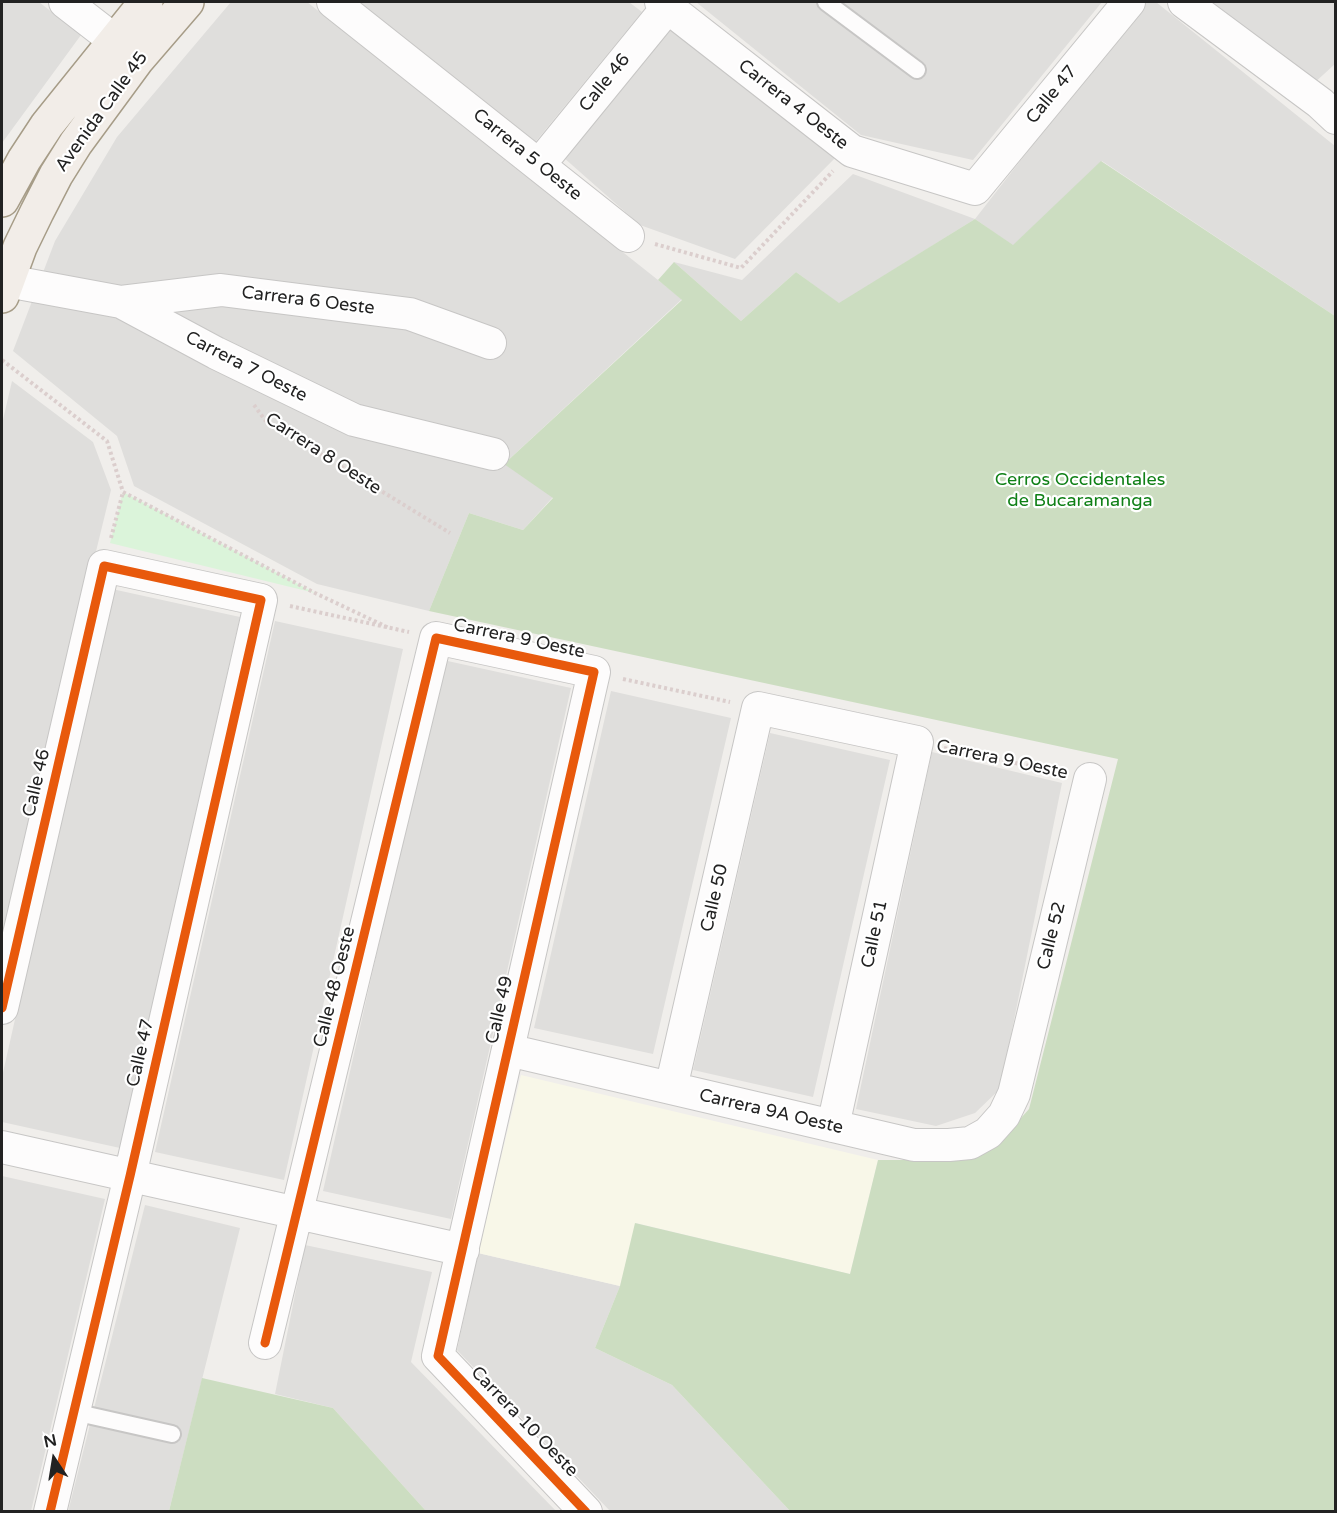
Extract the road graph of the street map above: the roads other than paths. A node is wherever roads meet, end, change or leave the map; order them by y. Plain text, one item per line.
1 (65, 2) edge
2 (146, 2) edge
3 (187, 2) edge
4 (333, 2) edge
5 (826, 2) edge
6 (1129, 2) edge
7 (1184, 2) edge
8 (667, 3) edge
9 (114, 40) junction
10 (917, 70) dead end
11 (1330, 104) edge
12 (538, 165) junction
13 (975, 189) joint
14 (3, 194) edge
15 (37, 212) junction
16 (628, 236) road end
17 (3, 286) edge
18 (121, 302) junction
19 (490, 343) dead end
20 (493, 454) dead end
21 (104, 566) joint
22 (436, 638) joint
23 (594, 672) joint
24 (758, 708) joint
25 (916, 742) joint
26 (1090, 779) road end
27 (2, 1008) edge
28 (508, 1050) junction
29 (672, 1089) junction
30 (1014, 1094) joint
31 (833, 1126) junction
32 (2, 1147) edge
33 (130, 1176) junction
34 (297, 1213) junction
35 (463, 1250) junction
36 (266, 1343) dead end
37 (438, 1356) joint
38 (74, 1412) junction
39 (172, 1434) dead end
40 (50, 1512) edge
41 (586, 1512) edge

1 - 9 street
2 - 9 main road, Avenida Calle 45
3 - 15 main road, Avenida Calle 45
4 - 12 street, Carrera 5 Oeste
5 - 10 lane
6 - 13 street, Calle 47
7 - 11 street
8 - 12 street, Calle 46
8 - 13 street, Carrera 4 Oeste
9 - 14 main road, Avenida Calle 45
12 - 16 street, Carrera 5 Oeste
14 - 15 street
15 - 17 main road, Avenida Calle 45
17 - 18 street, Carrera 7 Oeste
18 - 19 street, Carrera 6 Oeste
18 - 20 street, Carrera 7 Oeste
21 - 27 street, Calle 46
21 - 33 street, Calle 47
22 - 23 street, Carrera 9 Oeste
22 - 34 street, Calle 48 Oeste
23 - 28 street, Calle 49
24 - 25 street, Carrera 9 Oeste
24 - 29 street, Calle 50
25 - 31 street, Calle 51
26 - 30 street, Calle 52
28 - 29 street, Carrera 9A Oeste
28 - 35 street, Calle 49
29 - 31 street, Carrera 9A Oeste
30 - 31 street, Carrera 9A Oeste
32 - 33 street
33 - 34 street
33 - 38 street, Calle 47
34 - 35 street
34 - 36 street, Calle 48 Oeste
35 - 37 street, Calle 49
37 - 41 street, Carrera 10 Oeste
38 - 39 lane
38 - 40 street, Calle 47

